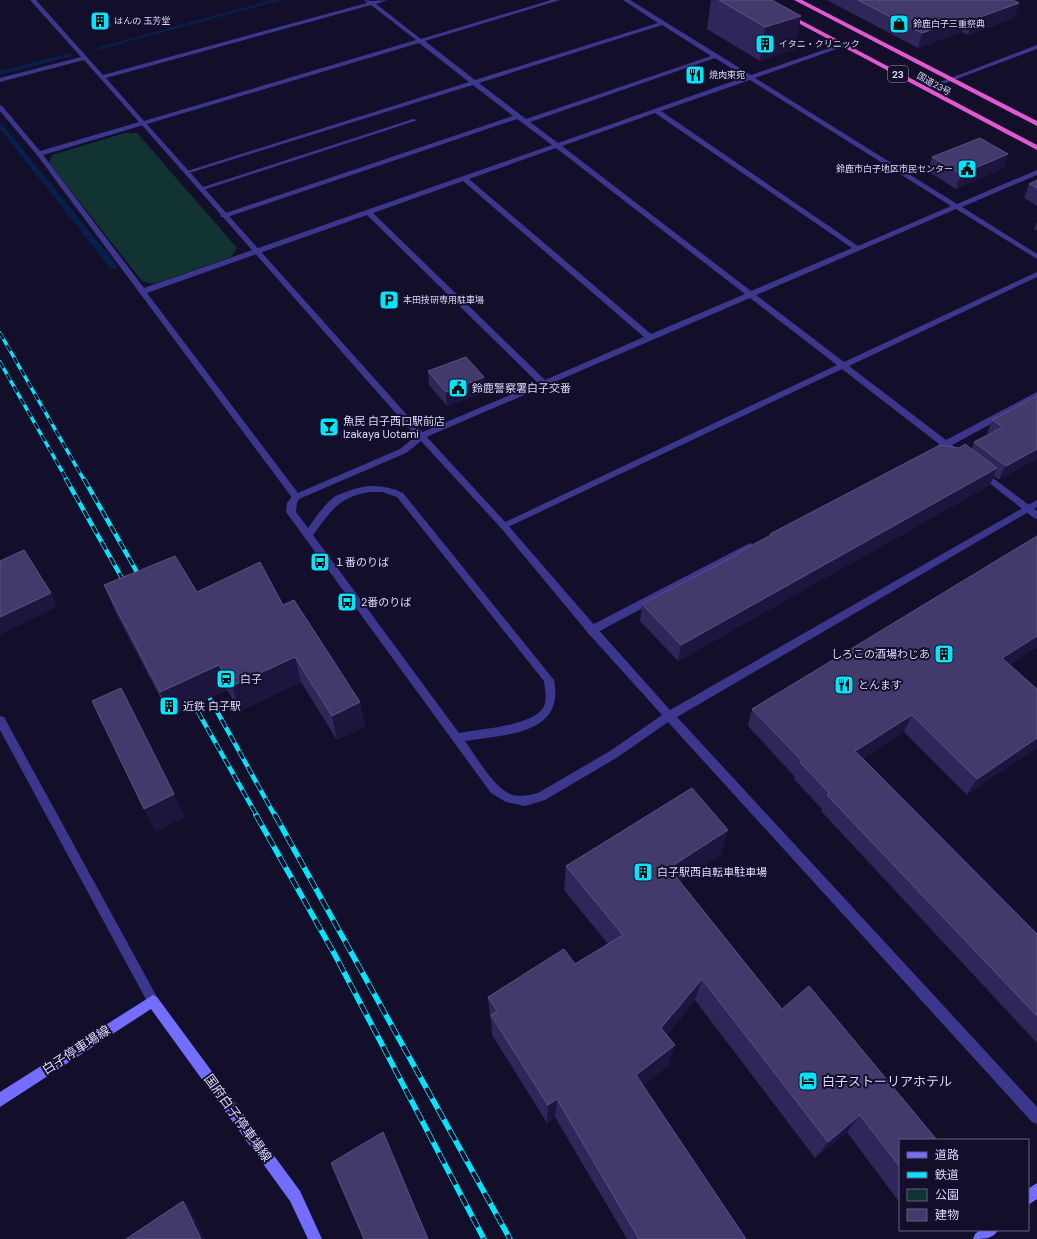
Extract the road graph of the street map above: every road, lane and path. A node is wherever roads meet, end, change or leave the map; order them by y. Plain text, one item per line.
1 (33, 0) edge
2 (384, 0) edge
3 (557, 0) edge
4 (626, 0) edge
5 (797, 0) edge
6 (369, 2) edge
7 (780, 11) edge
8 (664, 23) junction
9 (420, 40) junction
10 (843, 44) junction
11 (1037, 47) edge
12 (716, 56) junction
13 (84, 57) junction
14 (103, 77) junction
15 (749, 77) junction
16 (950, 79) junction
17 (0, 80) edge
18 (475, 82) junction
19 (925, 89) junction
20 (0, 107) edge
21 (656, 111) junction
22 (519, 116) junction
23 (415, 120) dead end
24 (526, 121) junction
25 (143, 123) junction
26 (1037, 124) edge
27 (556, 145) junction
28 (1037, 148) edge
29 (39, 154) junction
30 (187, 172) junction
31 (1037, 172) edge
32 (464, 178) junction
33 (202, 189) junction
34 (956, 206) junction
35 (368, 212) junction
36 (224, 215) junction
37 (858, 249) junction
38 (257, 252) junction
39 (1037, 257) edge
40 (1037, 274) edge
41 (141, 292) junction
42 (751, 296) junction
43 (650, 338) junction
44 (843, 366) junction
45 (543, 383) junction
46 (1037, 395) edge
47 (421, 436) junction
48 (946, 444) junction
49 (932, 452) edge
50 (965, 459) edge
51 (977, 469) edge
52 (296, 497) junction
53 (1037, 502) edge
54 (1027, 508) junction
55 (1037, 516) edge
56 (504, 526) junction
57 (308, 535) junction
58 (762, 541) edge
59 (592, 630) junction
60 (669, 716) junction
61 (0, 720) edge
62 (456, 738) junction
63 (153, 1000) junction
64 (0, 1100) edge
65 (1037, 1117) edge
66 (1037, 1190) edge
67 (1029, 1197) edge
68 (989, 1231) edge
69 (316, 1239) edge
70 (980, 1239) edge

1 - 13 street
2 - 6 street
3 - 9 street
4 - 8 street
5 - 16 highway, 国道23号 / 23
6 - 9 street
6 - 14 street
7 - 10 highway, 国道23号 / 23
8 - 12 street
8 - 18 street
9 - 18 street
9 - 25 street
10 - 15 street
10 - 19 highway, 国道23号 / 23
11 - 16 street
12 - 15 street
12 - 24 street
13 - 14 street
13 - 17 street
14 - 25 street
15 - 21 street
15 - 34 street
16 - 19 street
16 - 26 highway, 国道23号 / 23
18 - 22 street
18 - 30 street
19 - 28 highway, 国道23号 / 23
20 - 29 street
21 - 27 street
21 - 37 street
22 - 24 street
22 - 36 street
23 - 33 street
24 - 27 street
25 - 29 street
25 - 30 street
27 - 32 street
27 - 42 street
29 - 41 street
30 - 33 street
31 - 34 street
32 - 35 street
32 - 43 street
33 - 36 street
34 - 37 street
34 - 39 street
35 - 38 street
35 - 45 street
36 - 38 street
37 - 42 street
38 - 41 street
38 - 47 street
40 - 44 street
41 - 52 street
42 - 43 street
42 - 44 street
43 - 45 street
44 - 48 street
44 - 56 street
45 - 47 street
46 - 48 street
47 - 52 street
47 - 56 street
48 - 49 street
48 - 50 street
51 - 54 street
52 - 57 street
53 - 54 street
54 - 55 street
54 - 60 street
56 - 59 street
57 - 62 street
57 - 62 street
58 - 59 street
59 - 60 street
60 - 62 street
60 - 65 street
61 - 63 street
63 - 64 main road, 白子停車場線
63 - 69 main road, 国府白子停車場線
66 - 67 main road
68 - 70 main road

